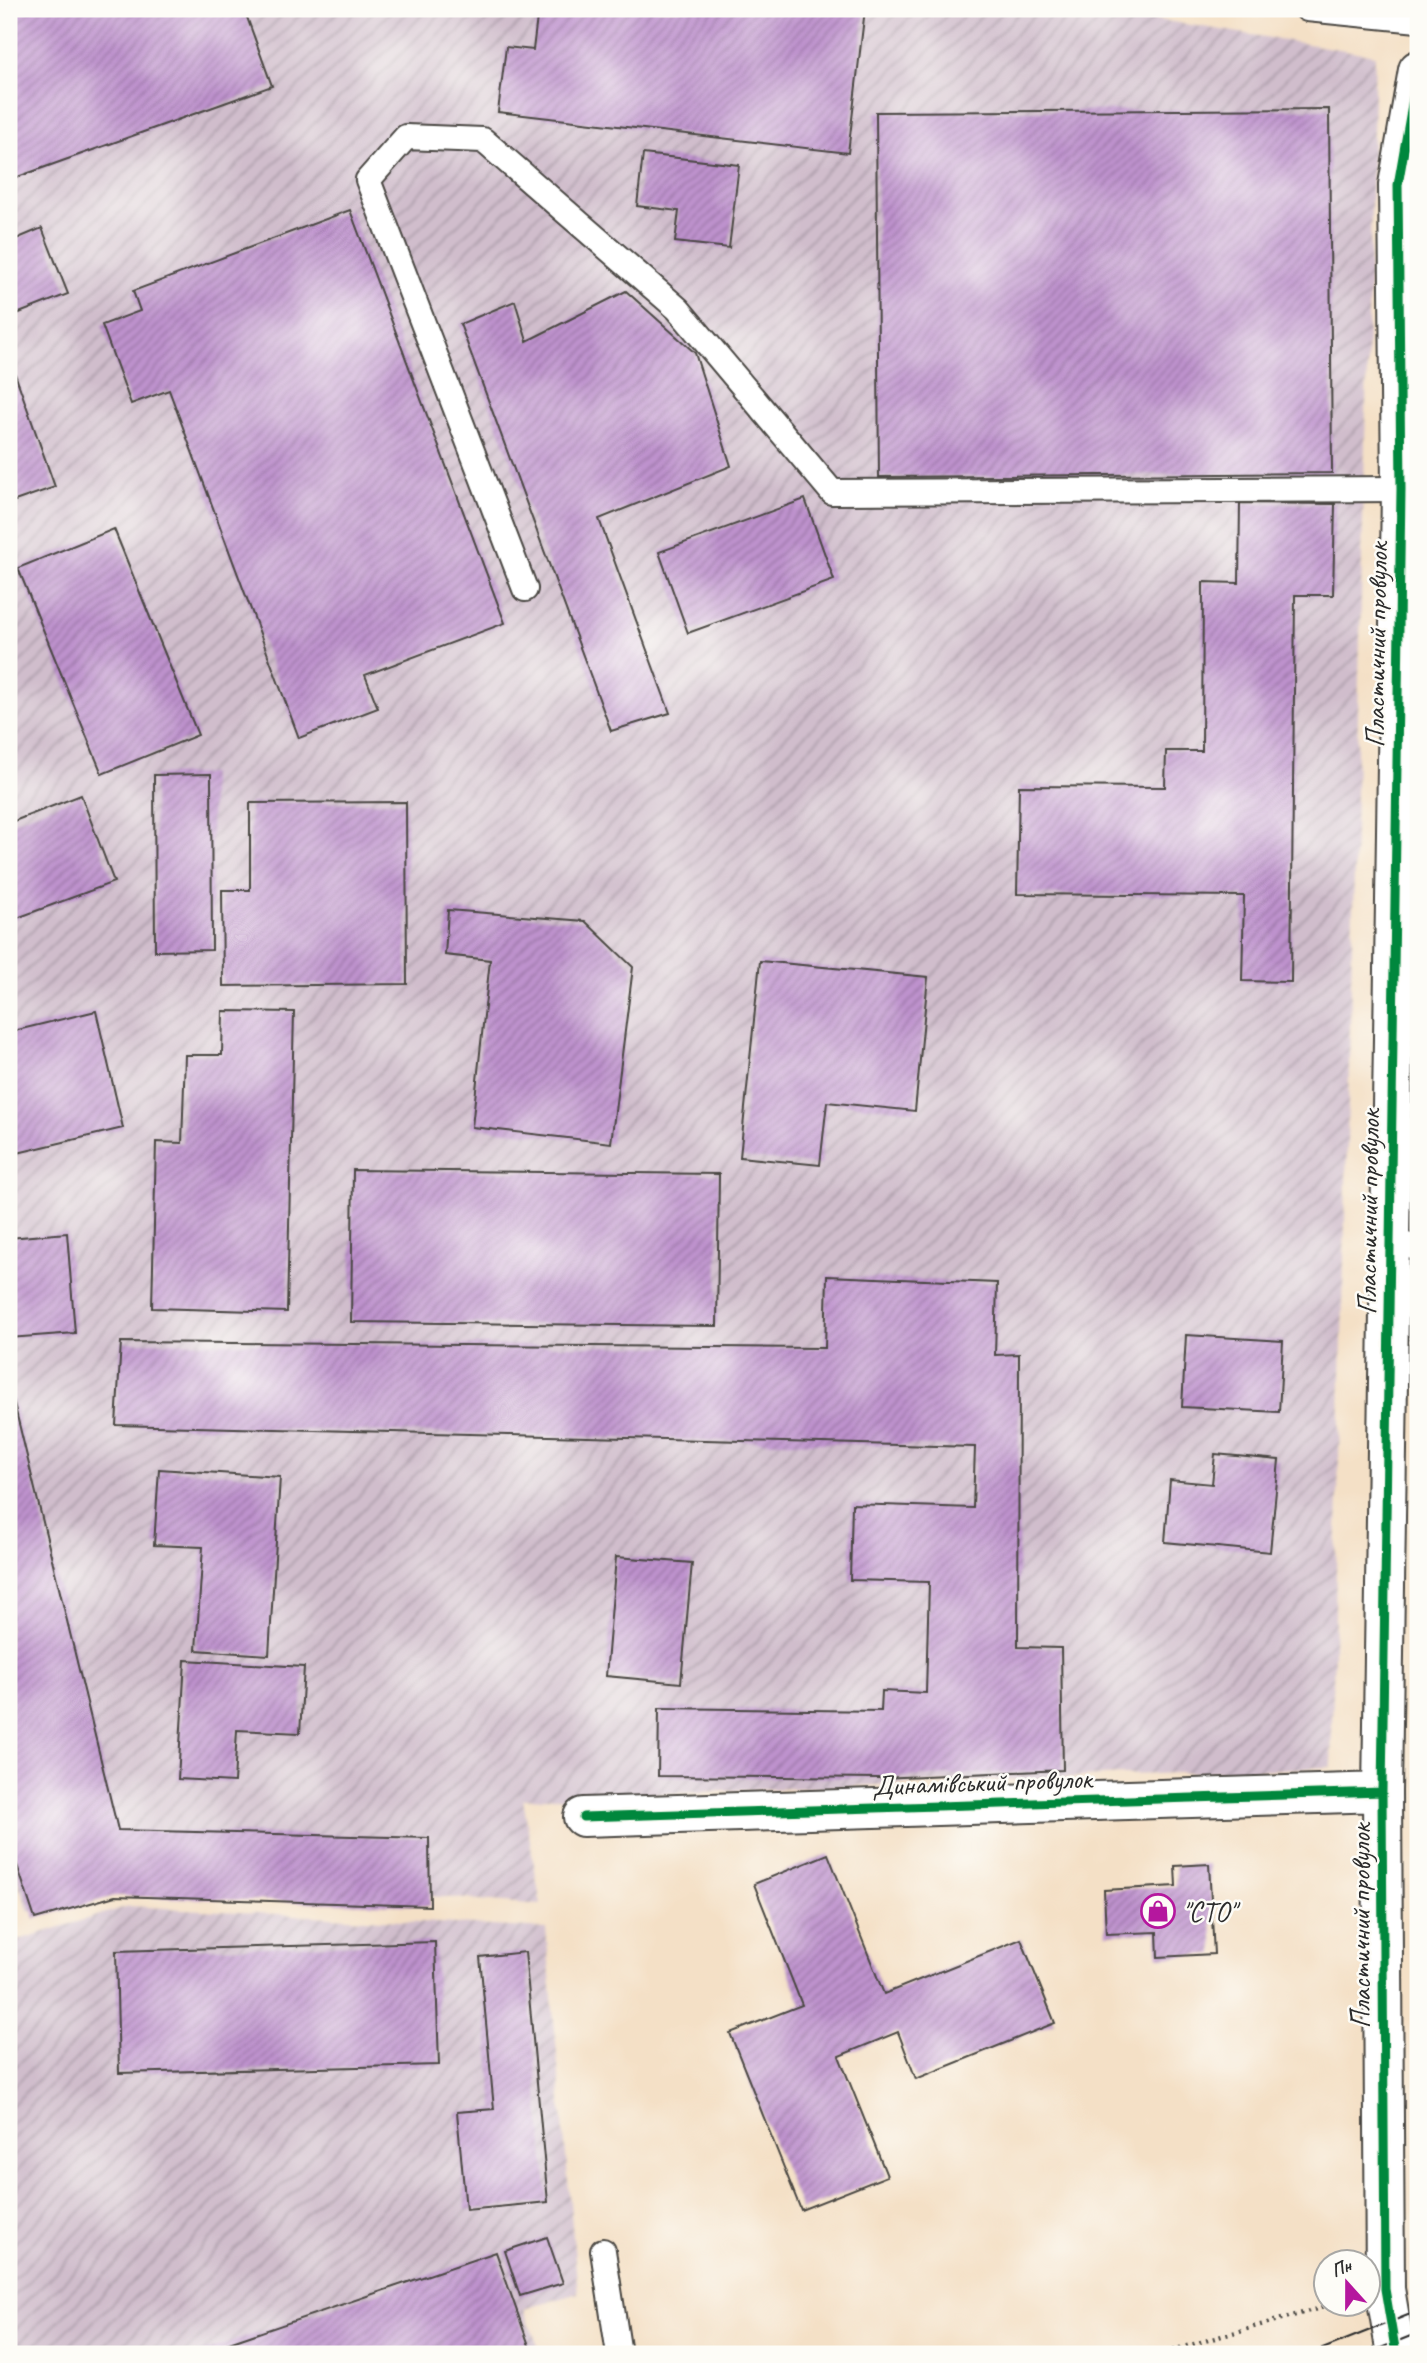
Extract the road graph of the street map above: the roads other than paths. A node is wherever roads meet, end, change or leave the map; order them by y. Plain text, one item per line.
1 (1307, 9) edge
2 (1418, 20) edge
3 (1418, 71) edge
4 (1401, 489) junction
5 (525, 589) dead end
6 (1404, 1245) edge
7 (1382, 1792) junction
8 (583, 1817) dead end
9 (603, 2251) dead end
10 (620, 2354) edge
11 (1396, 2354) edge

1 - 2 lane
3 - 4 street, Пластичний провулок
4 - 5 lane
4 - 6 street, Пластичний провулок
6 - 7 street, Пластичний провулок
7 - 8 street, Динамівський провулок
7 - 11 street, Пластичний провулок
9 - 10 lane

